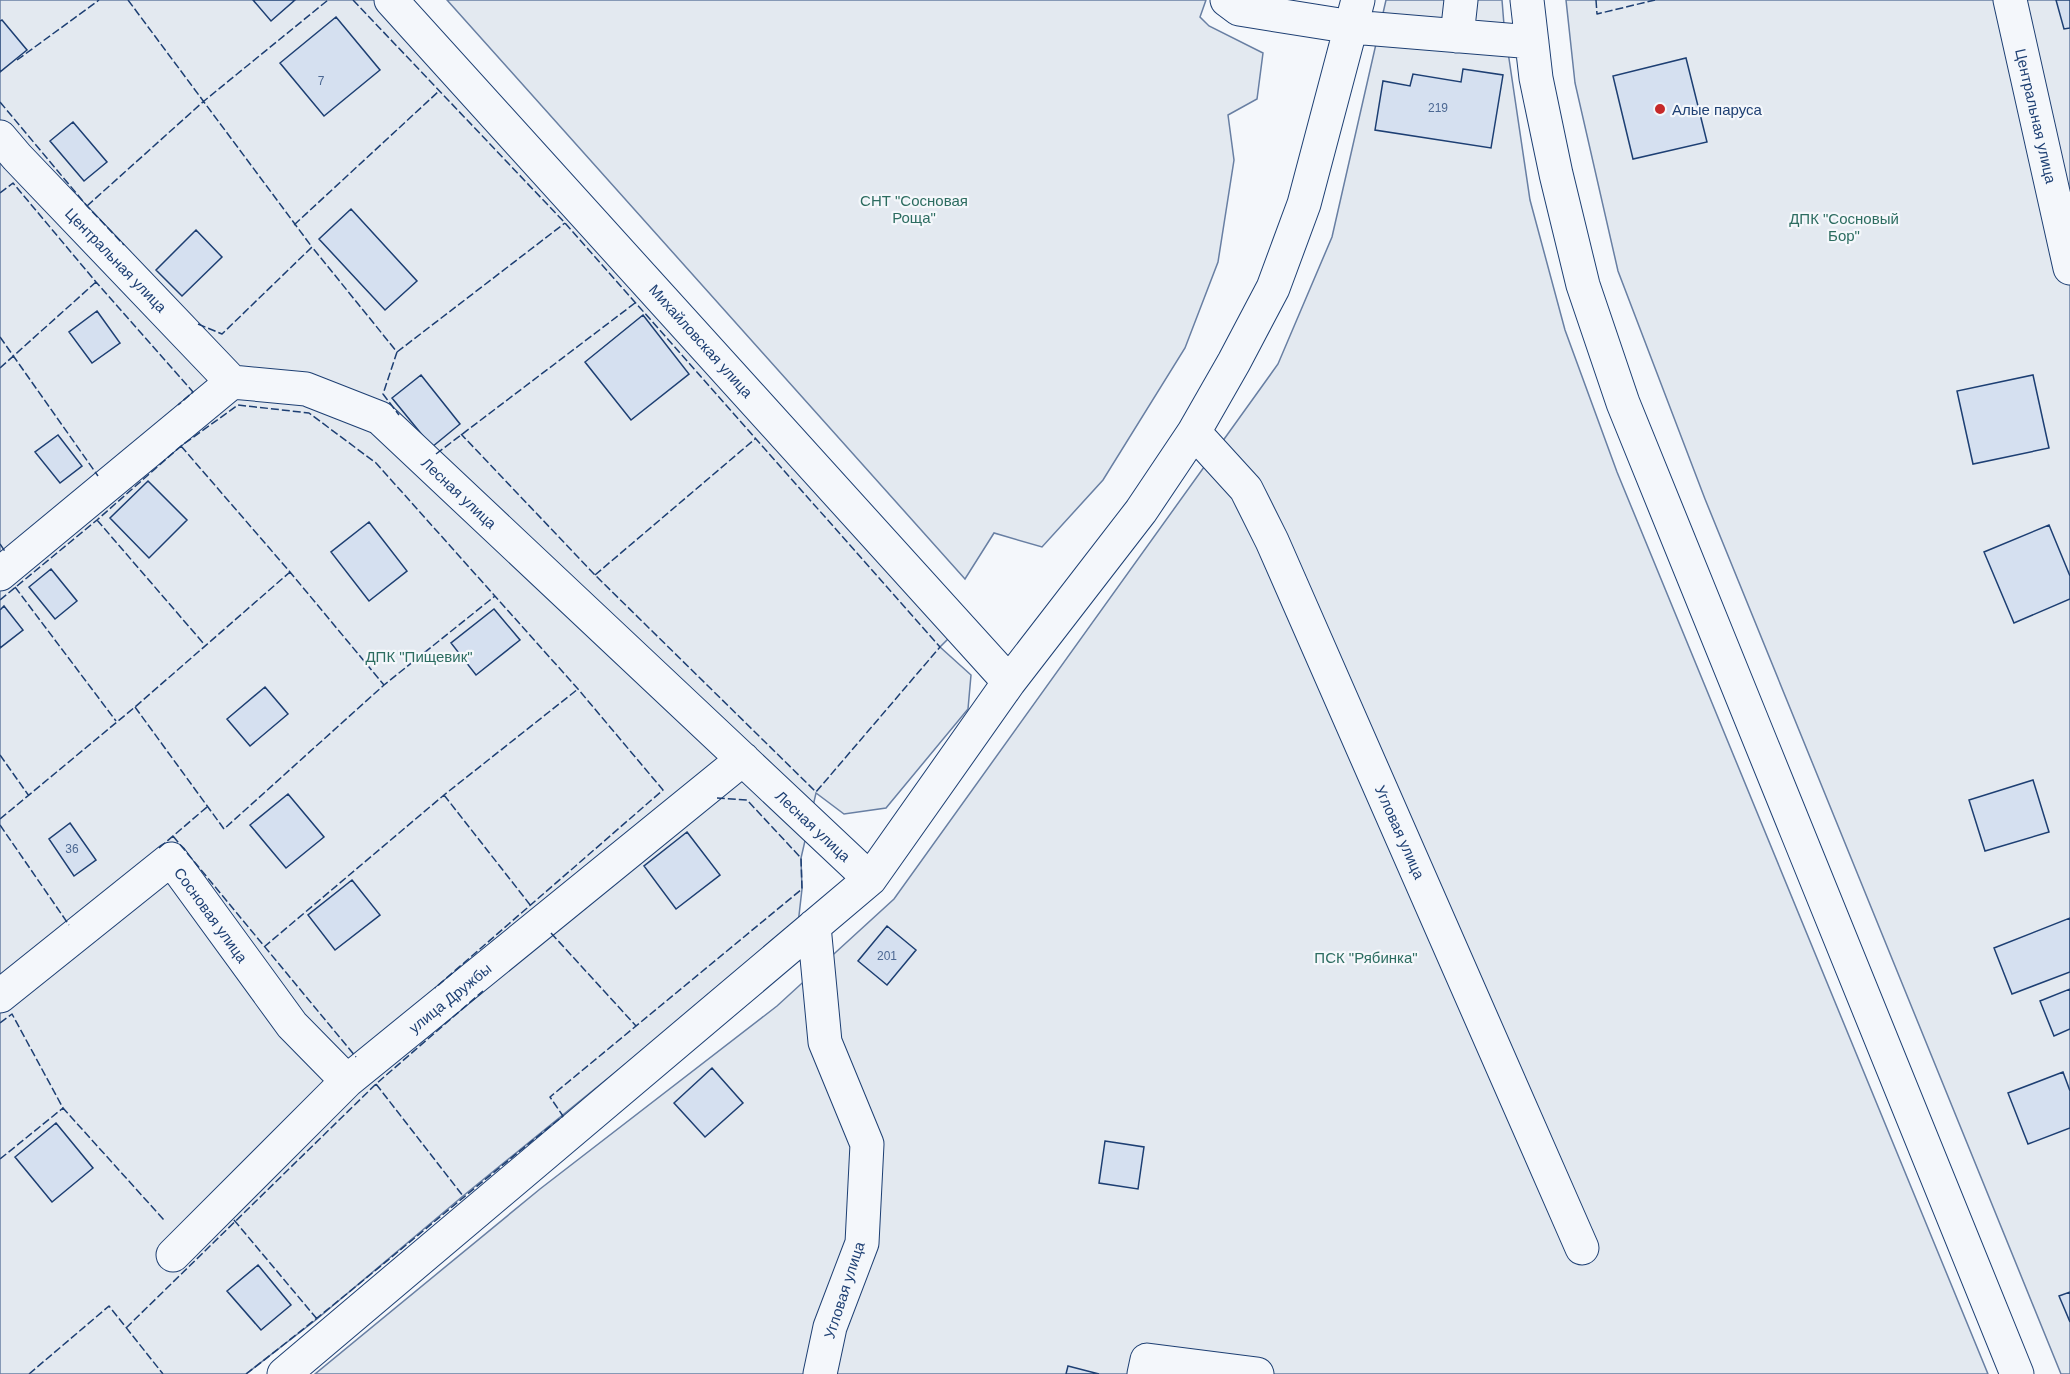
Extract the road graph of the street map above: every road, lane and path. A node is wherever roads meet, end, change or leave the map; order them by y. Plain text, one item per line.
1 (392, 0) edge
2 (1227, 0) edge
3 (1461, 0) edge
4 (1527, 0) edge
5 (2010, 0) edge
6 (1355, 14) edge
7 (1457, 36) junction
8 (1532, 42) junction
9 (6, 155) edge
10 (2070, 268) edge
11 (232, 381) junction
12 (1194, 432) junction
13 (0, 574) edge
14 (1010, 682) junction
15 (743, 759) junction
16 (870, 879) junction
17 (814, 926) junction
18 (0, 996) edge
19 (348, 1081) junction
20 (1582, 1248) dead end
21 (173, 1255) dead end
22 (1145, 1367) edge
23 (284, 1374) edge
24 (819, 1374) edge
25 (1257, 1374) edge
26 (2017, 1374) edge

1 - 14 street, Михайловская улица
2 - 6 street
3 - 7 street
4 - 8 street
5 - 10 street, Центральная улица
6 - 7 street
6 - 12 street
7 - 8 street
8 - 26 street
9 - 11 street, Центральная улица
11 - 13 street
11 - 15 street, Лесная улица
12 - 14 street
12 - 20 street, Угловая улица
14 - 16 street
15 - 16 street, Лесная улица
15 - 19 street, улица Дружбы
16 - 17 street
17 - 23 street
17 - 24 street, Угловая улица
18 - 19 street, Сосновая улица
19 - 21 street, улица Дружбы
22 - 25 street

